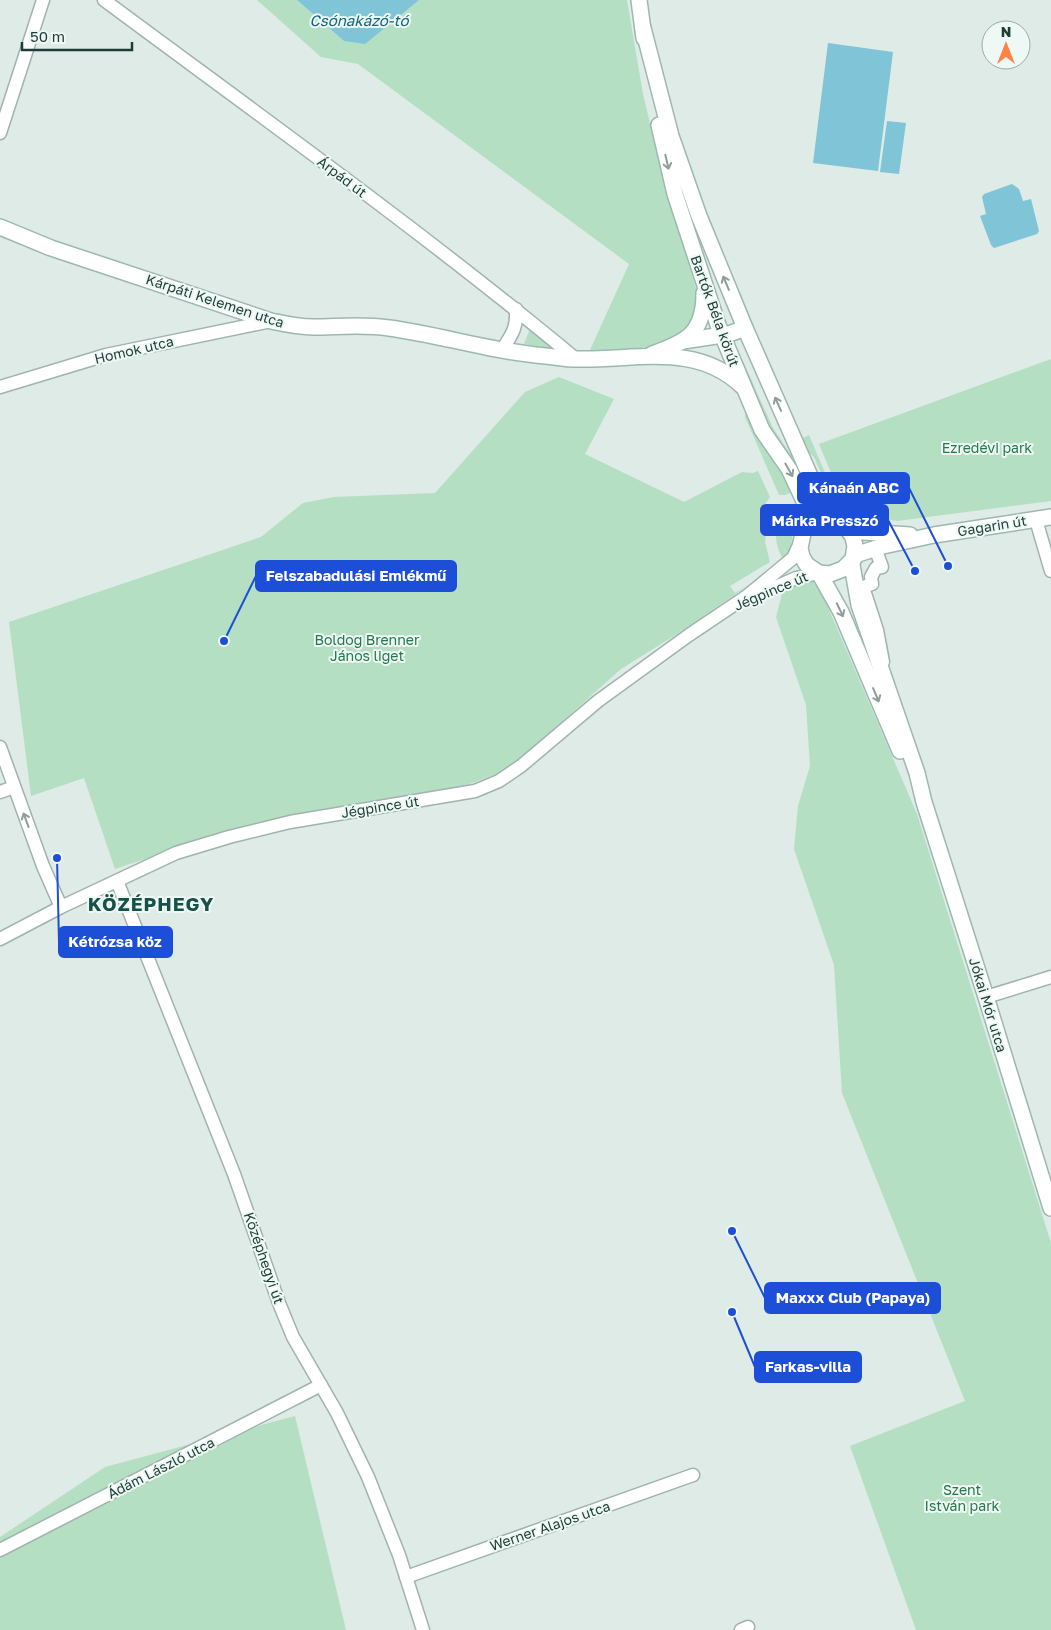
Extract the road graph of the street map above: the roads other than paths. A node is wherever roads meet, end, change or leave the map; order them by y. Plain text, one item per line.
1 (43, 0) edge
2 (104, 0) edge
3 (639, 0) edge
4 (642, 28) junction
5 (0, 132) edge
6 (0, 227) edge
7 (703, 281) junction
8 (516, 309) junction
9 (271, 321) junction
10 (745, 328) junction
11 (722, 335) junction
12 (682, 341) junction
13 (502, 350) junction
14 (645, 355) junction
15 (576, 359) junction
16 (0, 387) edge
17 (746, 393) junction
18 (1051, 517) edge
19 (1036, 520) junction
20 (840, 523) junction
21 (934, 535) junction
22 (802, 538) junction
23 (878, 556) dead end
24 (852, 559) junction
25 (1051, 571) edge
26 (819, 573) junction
27 (724, 612) junction
28 (888, 689) junction
29 (0, 747) edge
30 (14, 787) junction
31 (0, 792) edge
32 (924, 802) junction
33 (117, 881) junction
34 (59, 901) junction
35 (0, 939) edge
36 (1051, 977) edge
37 (986, 997) junction
38 (1051, 1208) edge
39 (322, 1385) junction
40 (693, 1475) dead end
41 (0, 1550) edge
42 (406, 1577) junction
43 (423, 1630) edge

1 - 5 street
2 - 8 street, Árpád út
3 - 4 street, Bartók Béla körút
4 -> 7 street, Bartók Béla körút
10 -> 4 street, Bartók Béla körút
6 - 9 street, Kárpáti Kelemen utca
7 - 11 street, Bartók Béla körút
7 - 12 street, Kárpáti Kelemen utca
8 - 13 street
8 - 15 street, Árpád út
9 - 13 street, Kárpáti Kelemen utca
9 - 16 street, Homok utca
10 - 11 street, Kárpáti Kelemen utca
20 -> 10 street, Bartók Béla körút
11 - 12 street, Kárpáti Kelemen utca
11 - 17 street, Bartók Béla körút
12 - 14 street, Kárpáti Kelemen utca
13 - 15 street, Kárpáti Kelemen utca
14 - 15 street, Kárpáti Kelemen utca
14 - 17 street, Kárpáti Kelemen utca
17 -> 22 street, Bartók Béla körút
18 - 19 street, Gagarin út
19 - 21 street, Gagarin út
19 - 25 street
20 - 21 street, Gagarin út
20 - 22 street
20 - 24 street, Bartók Béla körút
21 - 24 street, Gagarin út
22 - 26 street, Bartók Béla körút
22 - 27 street, Jégpince út
23 - 28 street
24 - 26 street, Gagarin út
24 - 28 street, Jókai Mór utca
26 - 27 street, Jégpince út
26 -> 32 street, Jókai Mór utca
27 - 33 street, Jégpince út
28 - 32 street, Jókai Mór utca
29 - 30 street
30 - 31 street
34 -> 30 street
32 - 37 street, Jókai Mór utca
33 - 34 street, Jégpince út
33 - 39 street, Középhegyi út
34 - 35 street, Jégpince út
36 - 37 street
37 - 38 street, Jókai Mór utca
39 - 41 street, Ádám László utca
39 - 42 street, Középhegyi út
40 - 42 street, Werner Alajos utca
42 - 43 street, Középhegyi út

